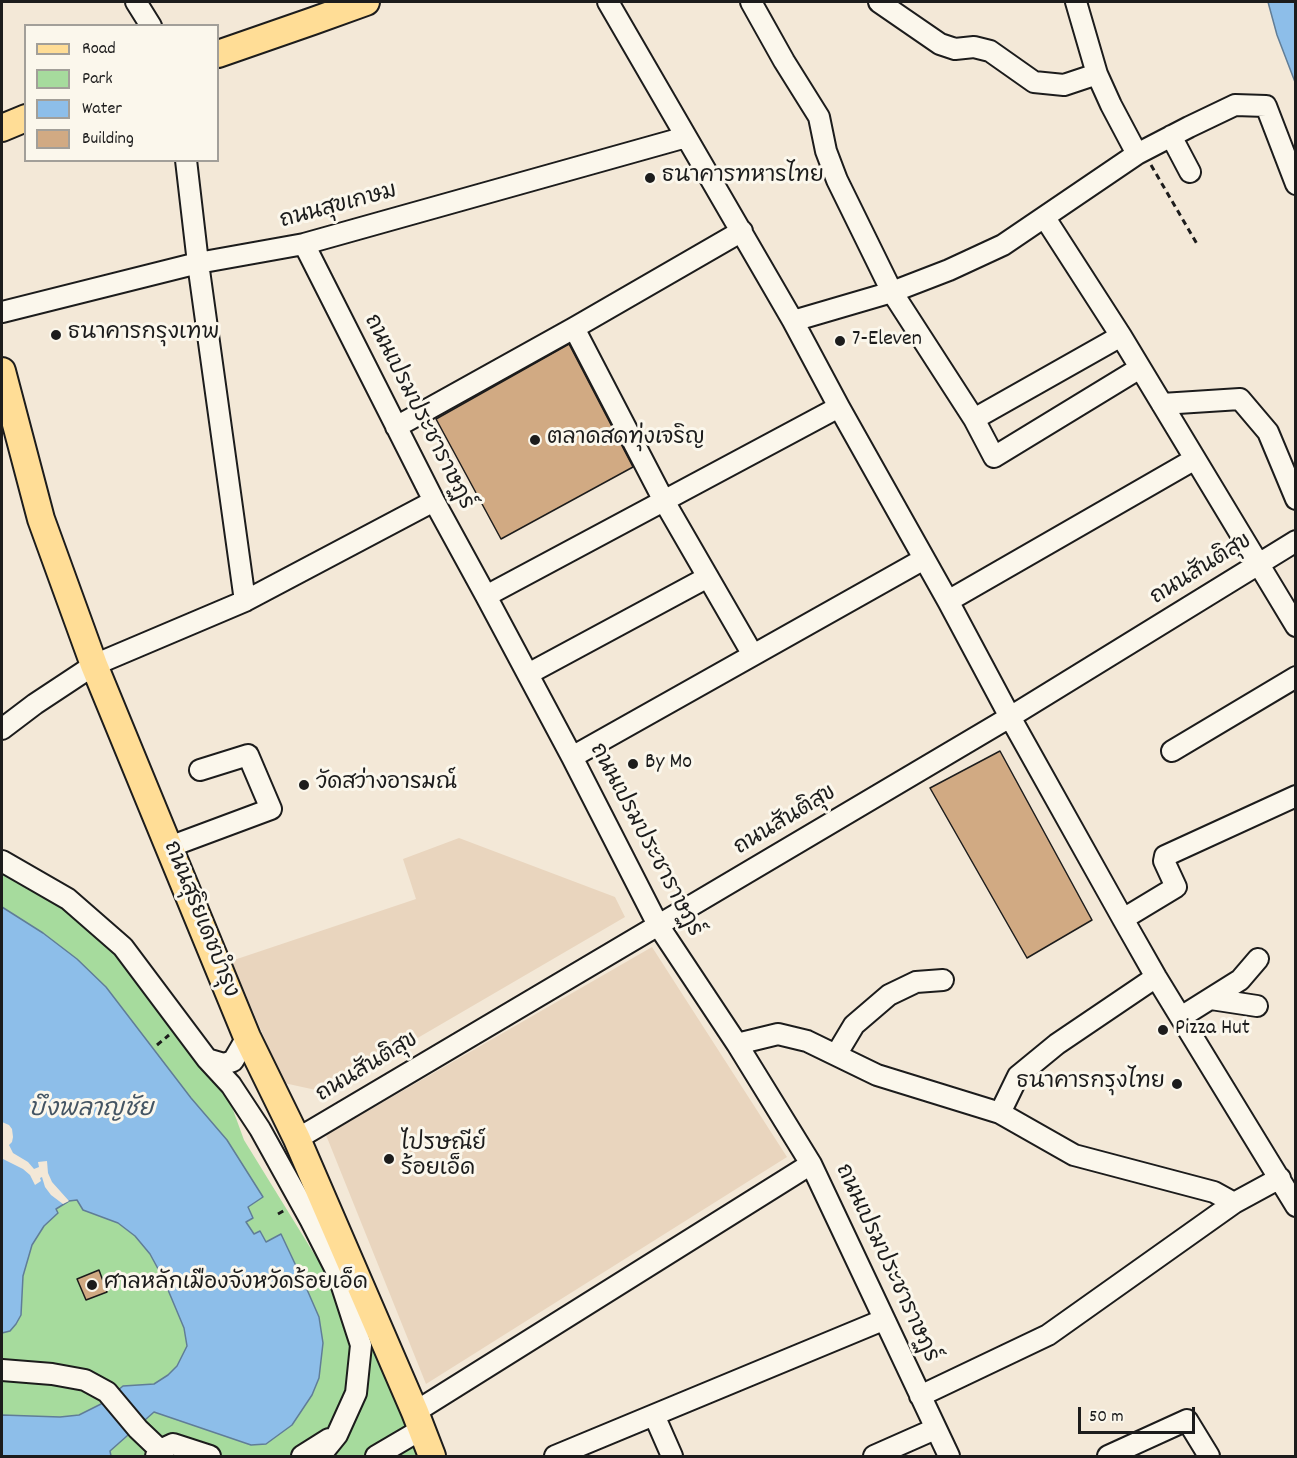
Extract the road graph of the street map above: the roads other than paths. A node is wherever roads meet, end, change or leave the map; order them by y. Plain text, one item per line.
1 (136, 2) edge
2 (366, 2) edge
3 (608, 2) edge
4 (755, 2) edge
5 (879, 2) edge
6 (1076, 2) edge
7 (150, 24) edge
8 (219, 54) edge
9 (1096, 74) junction
10 (24, 119) edge
11 (2, 128) edge
12 (1171, 136) junction
13 (686, 137) junction
14 (1140, 153) junction
15 (186, 162) edge
16 (1190, 172) dead end
17 (1296, 184) edge
18 (1045, 218) junction
19 (742, 231) junction
20 (304, 244) junction
21 (198, 263) junction
22 (892, 292) junction
23 (2, 312) edge
24 (793, 321) junction
25 (574, 328) junction
26 (1121, 336) junction
27 (1140, 368) junction
28 (2, 371) edge
29 (1162, 404) junction
30 (839, 407) junction
31 (974, 419) junction
32 (396, 427) junction
33 (9, 430) edge
34 (1195, 459) junction
35 (1296, 499) edge
36 (434, 501) junction
37 (664, 501) junction
38 (1296, 541) edge
39 (924, 560) junction
40 (1258, 564) junction
41 (708, 577) junction
42 (486, 596) junction
43 (245, 601) junction
44 (948, 601) junction
45 (1296, 626) edge
46 (753, 655) junction
47 (94, 665) junction
48 (528, 674) junction
49 (1296, 677) edge
50 (1010, 717) junction
51 (2, 729) edge
52 (1172, 751) dead end
53 (572, 757) junction
54 (200, 770) dead end
55 (1296, 796) edge
56 (169, 847) junction
57 (2, 861) edge
58 (1123, 919) junction
59 (658, 925) junction
60 (1258, 959) dead end
61 (1156, 977) junction
62 (943, 980) dead end
63 (1211, 999) junction
64 (1257, 1006) dead end
65 (1182, 1017) junction
66 (248, 1037) junction
67 (736, 1044) junction
68 (836, 1055) junction
69 (207, 1059) junction
70 (1000, 1113) junction
71 (297, 1138) junction
72 (812, 1164) junction
73 (1280, 1178) junction
74 (1234, 1203) junction
75 (1296, 1206) edge
76 (884, 1320) junction
77 (2, 1370) edge
78 (920, 1396) junction
79 (654, 1415) junction
80 (418, 1421) junction
81 (935, 1429) junction
82 (337, 1435) junction
83 (158, 1453) edge
84 (210, 1456) edge
85 (302, 1456) edge
86 (320, 1456) edge
87 (376, 1456) edge
88 (432, 1456) edge
89 (555, 1456) edge
90 (672, 1456) edge
91 (874, 1456) edge
92 (949, 1456) edge
93 (1108, 1456) edge
94 (1209, 1456) edge

1 - 7 street
2 - 8 main road
3 - 13 street
4 - 22 street
5 - 9 street
6 - 9 street
9 - 14 street
10 - 11 main road
12 - 14 street
12 - 16 street
12 - 17 street
13 - 19 street
13 - 20 street, ถนนสุขเกษม
14 - 18 street
15 - 21 street
18 - 22 street
18 - 26 street
19 - 24 street
19 - 25 street
20 - 21 street, ถนนสุขเกษม
20 - 32 street, ถนนเปรมประชาราษฏร์
21 - 23 street, ถนนสุขเกษม
21 - 43 street
22 - 24 street
22 - 31 street
24 - 30 street
25 - 32 street
25 - 37 street
26 - 27 street
26 - 31 street
27 - 29 street
27 - 31 street
28 - 33 main road, ถนนสุริยเดชบำรุง
29 - 34 street
29 - 35 street
30 - 37 street
30 - 39 street
32 - 36 street, ถนนเปรมประชาราษฏร์
33 - 47 main road, ถนนสุริยเดชบำรุง
34 - 40 street
34 - 44 street
36 - 42 street, ถนนเปรมประชาราษฏร์
36 - 43 street
37 - 41 street
37 - 42 street
38 - 40 street, ถนนสันติสุข
39 - 44 street
39 - 46 street
40 - 45 street
40 - 50 street, ถนนสันติสุข
41 - 46 street
41 - 48 street
42 - 48 street, ถนนเปรมประชาราษฏร์
43 - 47 street
44 - 50 street
46 - 53 street
47 - 51 street
47 - 56 main road, ถนนสุริยเดชบำรุง
48 - 53 street, ถนนเปรมประชาราษฏร์
49 - 52 street
50 - 58 street
50 - 59 street, ถนนสันติสุข
53 - 59 street, ถนนเปรมประชาราษฏร์
54 - 56 street
55 - 58 street
56 - 66 main road, ถนนสุริยเดชบำรุง
57 - 69 street
58 - 61 street
59 - 67 street, ถนนเปรมประชาราษฏร์
59 - 71 street, ถนนสันติสุข
60 - 63 street
61 - 65 street
61 - 70 street
62 - 68 street
63 - 64 street
63 - 65 street
65 - 73 street
66 - 69 street
66 - 71 main road, ถนนสุริยเดชบำรุง
67 - 68 street
67 - 72 street, ถนนเปรมประชาราษฏร์
68 - 70 street
69 - 82 street
70 - 74 street
71 - 80 main road, ถนนสุริยเดชบำรุง
72 - 76 street, ถนนเปรมประชาราษฏร์
72 - 80 street
73 - 74 street
73 - 75 street
74 - 78 street
76 - 78 street, ถนนเปรมประชาราษฏร์
76 - 79 street
77 - 83 street
78 - 81 street, ถนนเปรมประชาราษฏร์
79 - 89 street
79 - 90 street
80 - 87 street
80 - 88 main road, ถนนสุริยเดชบำรุง
81 - 91 street
81 - 92 street, ถนนเปรมประชาราษฏร์
82 - 85 street
82 - 86 street
83 - 84 street
93 - 94 street

